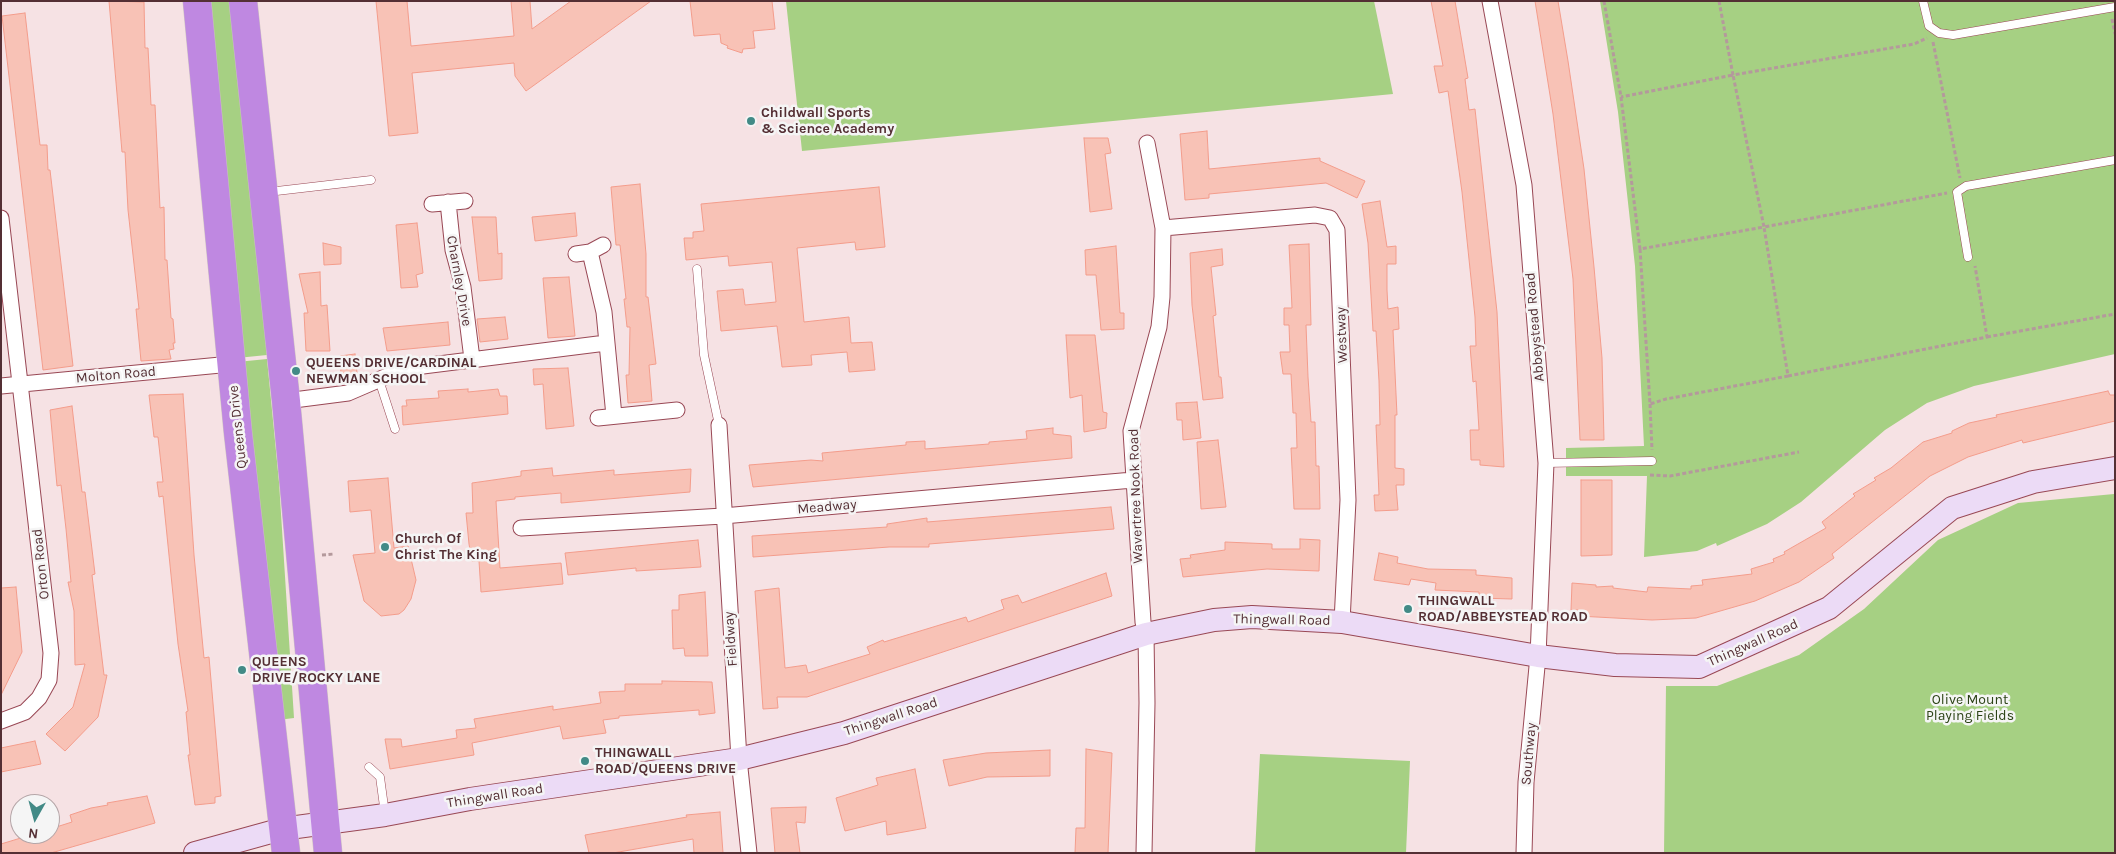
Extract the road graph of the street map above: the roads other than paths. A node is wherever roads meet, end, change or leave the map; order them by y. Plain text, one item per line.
1 (197, 1) edge
2 (243, 1) edge
3 (1490, 1) edge
4 (1923, 1) edge
5 (2115, 7) edge
6 (1147, 143) dead end
7 (2115, 160) edge
8 (371, 180) dead end
9 (263, 192) junction
10 (465, 200) dead end
11 (448, 202) junction
12 (432, 204) dead end
13 (1, 218) edge
14 (1163, 228) junction
15 (590, 250) dead end
16 (1968, 257) road end
17 (696, 269) dead end
18 (606, 343) junction
19 (472, 360) junction
20 (231, 364) junction
21 (379, 380) junction
22 (21, 384) junction
23 (1, 386) edge
24 (286, 401) junction
25 (677, 410) dead end
26 (614, 416) junction
27 (598, 418) dead end
28 (719, 425) joint
29 (394, 428) dead end
30 (1652, 460) road end
31 (1546, 463) junction
32 (2115, 468) edge
33 (1133, 480) junction
34 (723, 516) junction
35 (521, 528) dead end
36 (1342, 622) junction
37 (1146, 634) junction
38 (1538, 656) junction
39 (1, 721) edge
40 (739, 759) junction
41 (369, 767) dead end
42 (385, 816) junction
43 (327, 823) junction
44 (284, 841) edge
45 (195, 853) edge
46 (328, 853) edge
47 (749, 853) edge
48 (1144, 853) edge
49 (1524, 853) edge

1 - 20 highway, Queens Drive
2 - 9 highway
3 - 31 street, Abbeystead Road
4 - 5 lane
6 - 14 street, Wavertree Nook Road
7 - 16 lane
8 - 9 lane
9 - 24 highway
10 - 11 street
11 - 12 street
11 - 19 street, Charnley Drive
13 - 22 street, Orton Road
14 - 33 street, Wavertree Nook Road
14 - 36 street, Westway
15 - 18 street
17 - 28 lane
18 - 19 street
18 - 26 street
19 - 21 street
20 - 22 street, Molton Road
20 - 44 highway, Queens Drive
21 - 24 street
21 - 29 lane
22 - 23 street, Molton Road
22 - 39 street, Orton Road
24 - 43 highway
25 - 26 street
26 - 27 street
28 - 34 street, Fieldway
30 - 31 lane
31 - 38 street, Abbeystead Road
32 - 38 street, Thingwall Road
33 - 34 street, Meadway
33 - 37 street, Wavertree Nook Road
34 - 35 street, Meadway
34 - 40 street, Fieldway
36 - 37 street, Thingwall Road
36 - 38 street, Thingwall Road
37 - 40 street, Thingwall Road
37 - 48 street, Wavertree Nook Road
38 - 49 street, Southway
40 - 42 street, Thingwall Road
40 - 47 street, Fieldway
41 - 42 lane
42 - 43 street, Thingwall Road
43 - 44 street, Thingwall Road
43 - 46 highway
44 - 45 street, Thingwall Road

